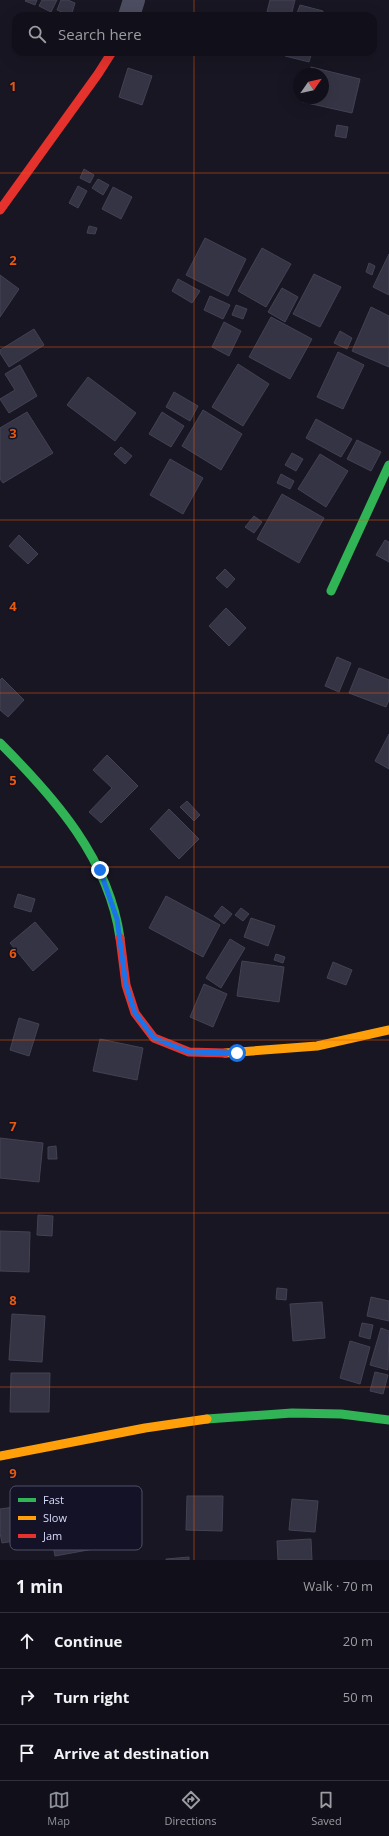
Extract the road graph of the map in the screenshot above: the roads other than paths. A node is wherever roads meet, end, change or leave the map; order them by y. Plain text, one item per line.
1 (134, 0) edge
2 (130, 12) edge
3 (109, 56) edge
4 (0, 210) edge
5 (389, 465) edge
6 (331, 591) dead end
7 (0, 743) edge
8 (389, 1030) edge
9 (389, 1420) edge
10 (0, 1456) edge

1 - 2 street
3 - 4 street
5 - 6 street
7 - 8 street
9 - 10 street

